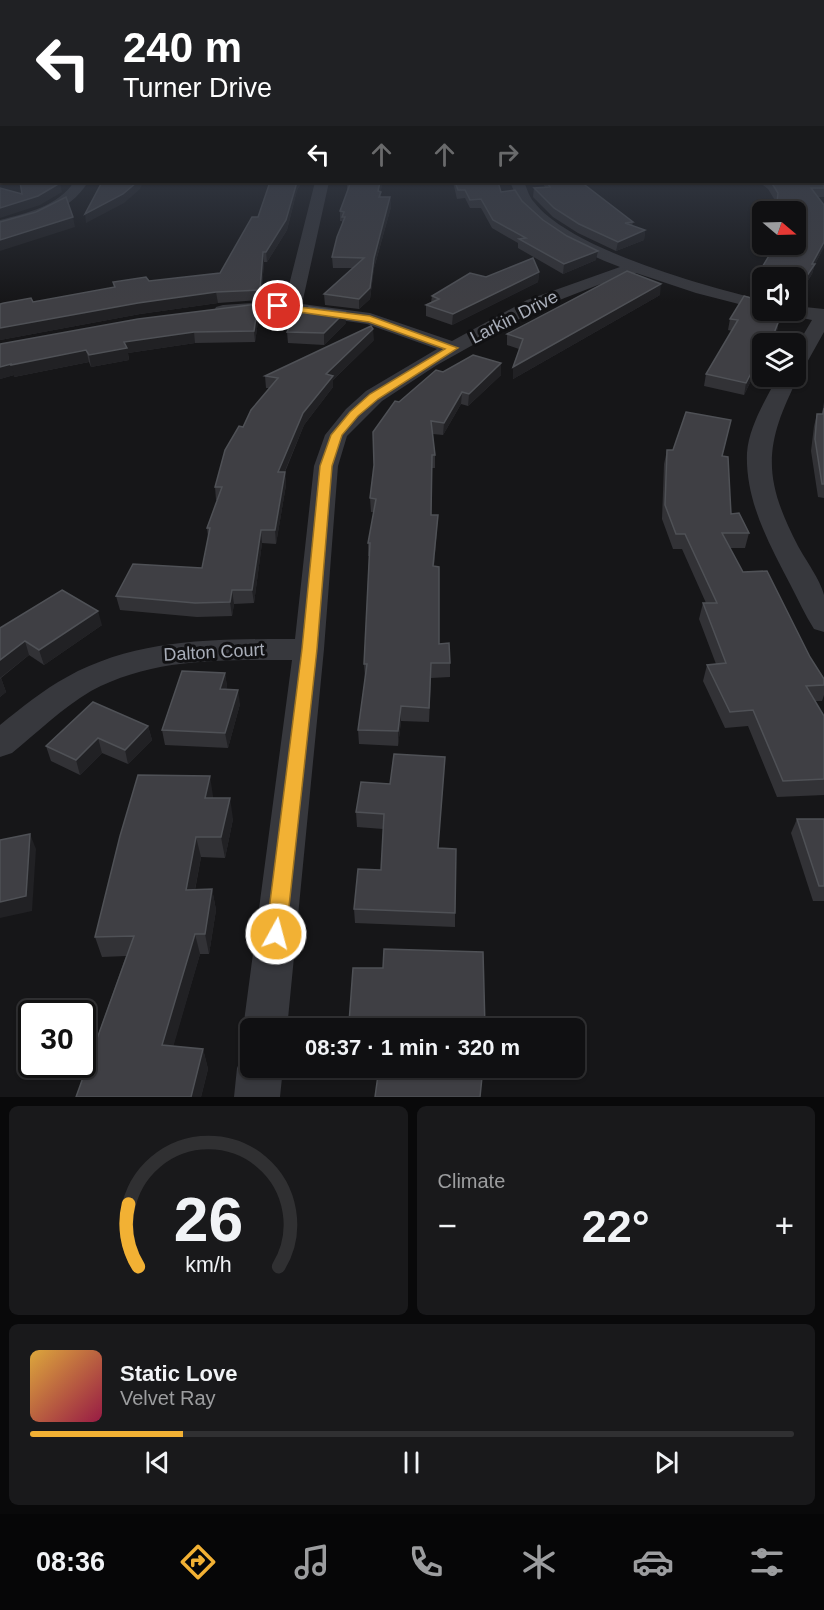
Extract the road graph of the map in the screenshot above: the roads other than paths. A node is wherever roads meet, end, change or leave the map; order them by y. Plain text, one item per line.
1 (67, 198) edge
2 (318, 198) edge
3 (525, 198) edge
4 (0, 225) edge
5 (635, 268) junction
6 (752, 302) edge
7 (292, 308) junction
8 (207, 313) edge
9 (806, 313) edge
10 (824, 316) edge
11 (806, 347) edge
12 (453, 348) junction
13 (783, 387) edge
14 (824, 622) edge
15 (309, 649) junction
16 (0, 744) edge
17 (266, 1018) edge
18 (259, 1078) edge
19 (257, 1097) edge

1 - 4 street
2 - 7 street
3 - 5 street
5 - 6 street
5 - 12 street, Larkin Drive
7 - 8 street
7 - 12 street
9 - 10 street
10 - 11 street
12 - 15 street, Larkin Drive
13 - 14 street
15 - 16 street, Dalton Court
15 - 17 street, Larkin Drive
18 - 19 street

